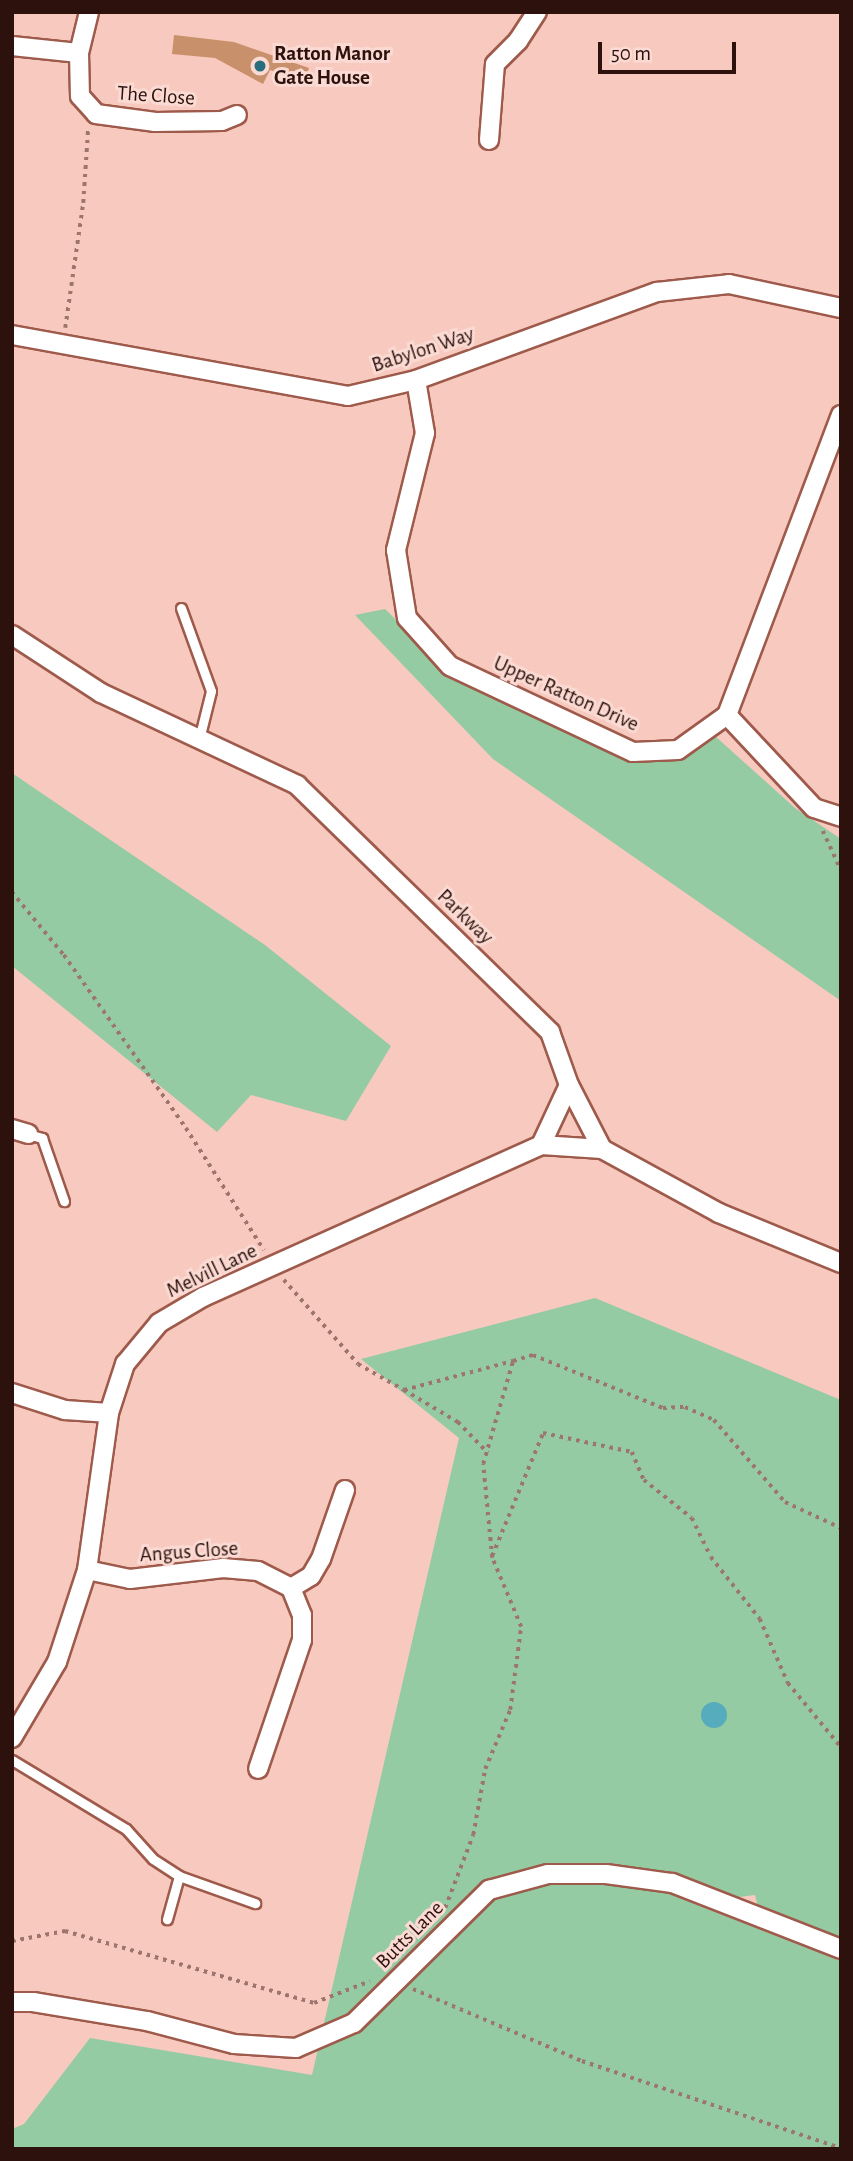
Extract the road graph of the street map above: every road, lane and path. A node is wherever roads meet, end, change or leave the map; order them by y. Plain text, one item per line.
1 (89, 12) edge
2 (537, 12) edge
3 (12, 47) edge
4 (79, 53) junction
5 (91, 107) junction
6 (237, 115) dead end
7 (489, 140) dead end
8 (841, 308) edge
9 (12, 335) edge
10 (63, 344) junction
11 (416, 380) junction
12 (840, 420) edge
13 (181, 608) dead end
14 (12, 635) edge
15 (727, 716) junction
16 (199, 738) junction
17 (814, 808) junction
18 (841, 817) edge
19 (841, 870) edge
20 (12, 892) edge
21 (569, 1085) junction
22 (20, 1131) edge
23 (541, 1145) junction
24 (602, 1149) junction
25 (64, 1201) dead end
26 (841, 1263) edge
27 (274, 1266) junction
28 (513, 1361) junction
29 (404, 1390) junction
30 (12, 1393) edge
31 (109, 1413) junction
32 (488, 1453) junction
33 (345, 1490) dead end
34 (841, 1528) edge
35 (492, 1558) junction
36 (87, 1570) junction
37 (291, 1588) junction
38 (12, 1738) edge
39 (841, 1747) edge
40 (12, 1760) edge
41 (258, 1769) dead end
42 (178, 1876) junction
43 (255, 1903) dead end
44 (440, 1917) dead end
45 (167, 1919) dead end
46 (12, 1941) edge
47 (841, 1949) edge
48 (379, 1977) dead end
49 (425, 1994) dead end
50 (12, 2002) edge
51 (841, 2148) edge

1 - 4 street, The Close
2 - 7 street
3 - 4 street
4 - 5 street, The Close
5 - 6 street, The Close
5 - 10 path
8 - 11 street, Babylon Way
9 - 10 street, Babylon Way
10 - 11 street, Babylon Way
11 - 15 street, Upper Ratton Drive
12 - 15 street
13 - 16 lane
14 - 16 street, Parkway
15 - 17 street
16 - 21 street, Parkway
17 - 18 street
17 - 19 path
20 - 27 path
21 - 23 street
21 - 24 street, Parkway
22 - 25 lane
23 - 24 street
23 - 27 street, Melvill Lane
24 - 26 street
27 - 29 path
27 - 31 street, Melvill Lane
28 - 29 path
28 - 32 path
28 - 34 path
29 - 32 path
30 - 31 street
31 - 36 street, Melvill Lane
32 - 35 path
33 - 37 street
35 - 39 path
35 - 44 path
36 - 37 street, Angus Close
36 - 38 street, Melvill Lane
37 - 41 street
40 - 42 lane
42 - 43 lane
42 - 45 lane
46 - 48 path
47 - 50 street, Butts Lane
49 - 51 path

